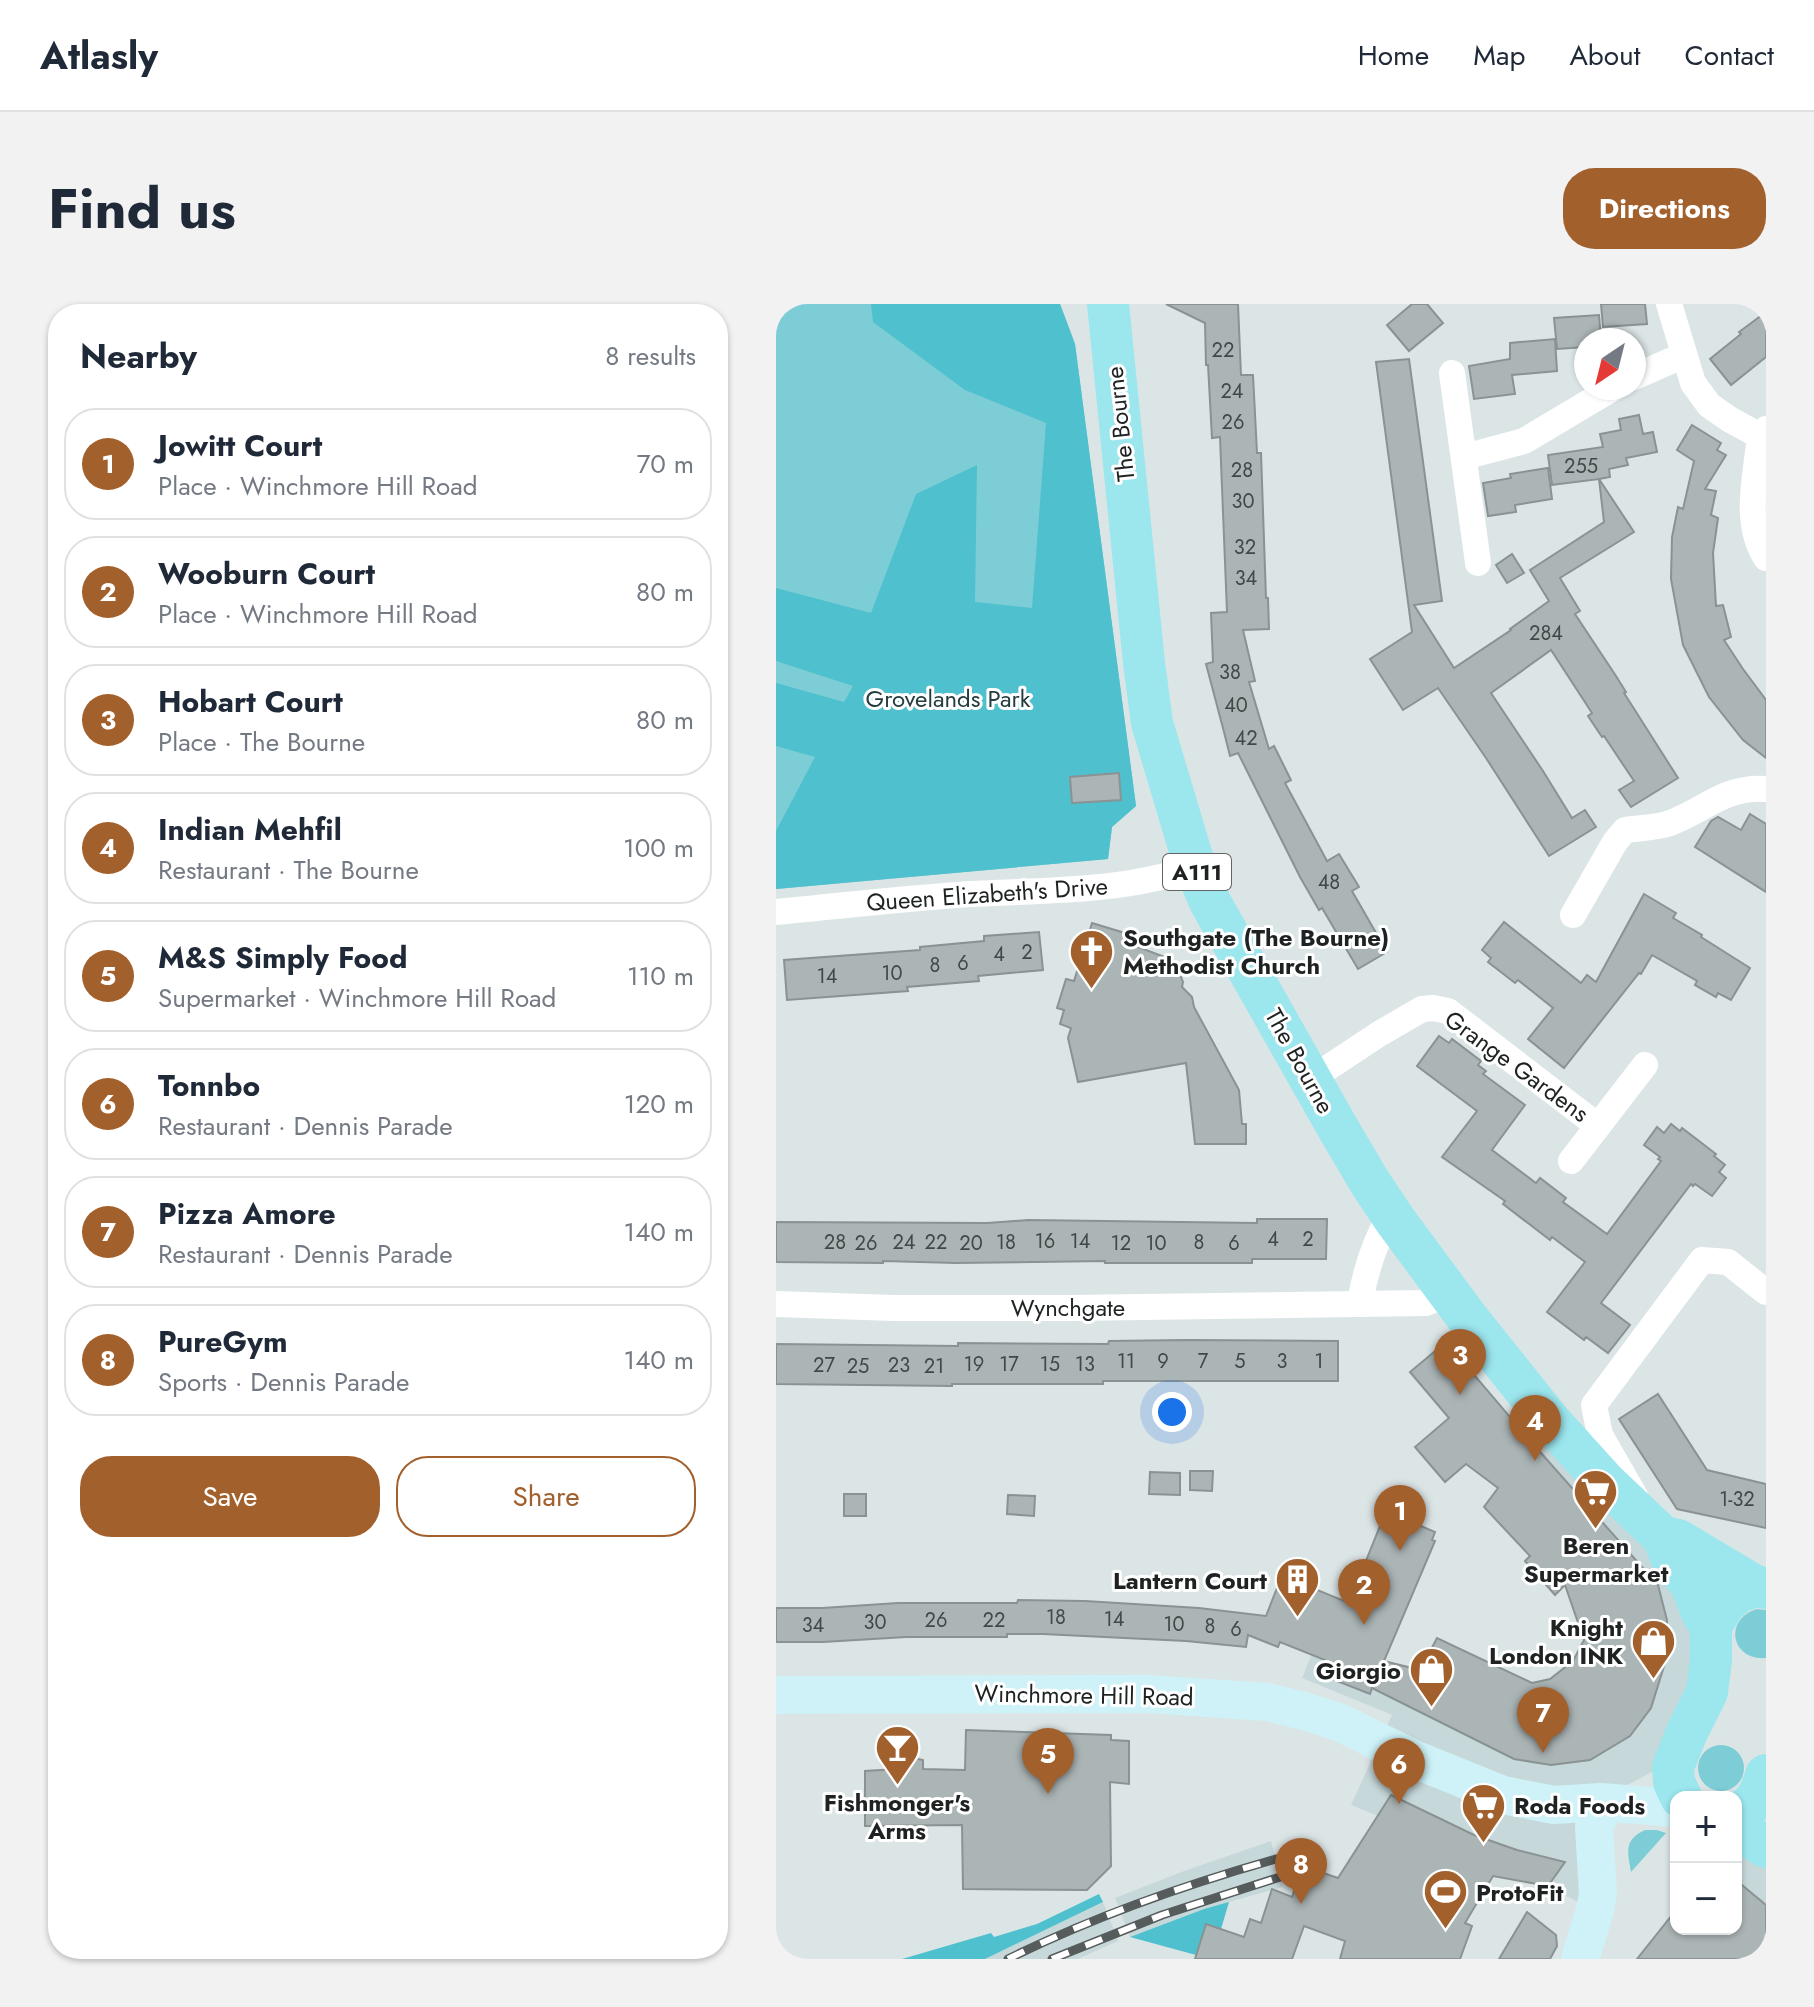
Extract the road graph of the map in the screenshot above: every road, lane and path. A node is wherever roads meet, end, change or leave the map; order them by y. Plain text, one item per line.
1 (1108, 304) edge
2 (1669, 304) edge
3 (1684, 355) junction
4 (1646, 372) edge
5 (1452, 373) dead end
6 (1593, 400) edge
7 (1763, 432) edge
8 (1464, 457) junction
9 (1766, 558) edge
10 (1478, 563) dead end
11 (1766, 789) edge
12 (1195, 867) junction
13 (776, 912) edge
14 (1573, 915) dead end
15 (1645, 1065) dead end
16 (1311, 1079) junction
17 (1598, 1126) junction
18 (1571, 1161) dead end
19 (1391, 1214) junction
20 (1766, 1292) edge
21 (1449, 1294) junction
22 (1360, 1303) junction
23 (776, 1304) edge
24 (1654, 1529) junction
25 (1761, 1587) edge
26 (1711, 1626) junction
27 (776, 1695) edge
28 (1687, 1732) junction
29 (1766, 1775) edge
30 (1678, 1791) edge
31 (1601, 1802) junction
32 (1670, 1808) edge
33 (1742, 1812) edge
34 (1742, 1832) edge
35 (1766, 1847) edge
36 (1580, 1959) edge

1 - 12 main road, The Bourne / A111
2 - 3 street
3 - 4 street
3 - 7 street
5 - 8 street
6 - 8 street
7 - 9 street
8 - 10 street
11 - 14 street
12 - 13 street, Queen Elizabeth's Drive
12 - 16 main road, The Bourne / A111
15 - 17 street, Grange Gardens
16 - 17 street, Grange Gardens
16 - 19 main road, The Bourne / A111
17 - 18 street, Grange Gardens
19 - 21 main road, The Bourne / A111
19 - 22 street
20 - 24 street
21 - 22 street, Wynchgate
21 - 24 main road, The Bourne / A111
22 - 23 street, Wynchgate
24 - 25 main road, The Bourne / A111
24 - 26 main road, The Bourne / A111
25 - 26 main road, A111
26 - 28 main road, A111
27 - 31 street, Winchmore Hill Road
28 - 30 main road, A111
28 - 31 street
29 - 33 main road
31 - 32 street, Winchmore Hill Road
31 - 36 street
34 - 35 main road

